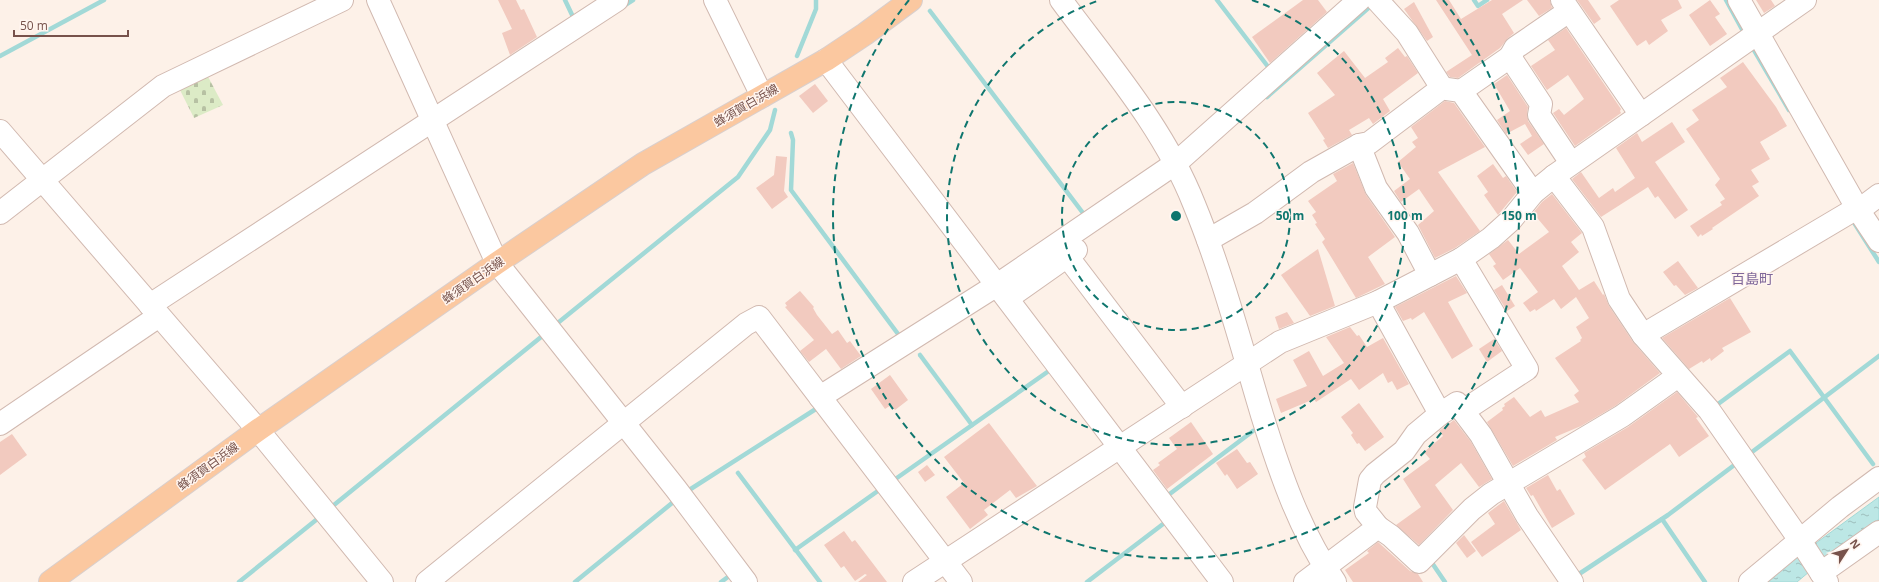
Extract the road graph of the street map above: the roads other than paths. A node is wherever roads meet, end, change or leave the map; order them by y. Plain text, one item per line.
1 (342, 0) edge
2 (378, 0) edge
3 (617, 0) edge
4 (714, 0) edge
5 (911, 0) edge
6 (1061, 0) edge
7 (1739, 0) edge
8 (1805, 0) edge
9 (1372, 1) edge
10 (1566, 5) edge
11 (1758, 34) junction
12 (1510, 57) junction
13 (826, 60) junction
14 (1451, 90) junction
15 (762, 96) junction
16 (1641, 115) junction
17 (433, 121) junction
18 (0, 131) edge
19 (1359, 145) junction
20 (1571, 163) junction
21 (1179, 170) junction
22 (1554, 176) junction
23 (42, 180) junction
24 (1533, 193) junction
25 (1879, 194) edge
26 (1858, 209) junction
27 (0, 213) edge
28 (1208, 240) junction
29 (1879, 241) edge
30 (1067, 256) junction
31 (1461, 259) junction
32 (497, 263) junction
33 (1430, 275) junction
34 (1002, 291) junction
35 (1378, 302) junction
36 (154, 311) junction
37 (1644, 335) junction
38 (1246, 364) junction
39 (1678, 376) junction
40 (824, 402) junction
41 (1182, 407) junction
42 (1463, 410) junction
43 (1440, 414) junction
44 (0, 424) edge
45 (623, 424) junction
46 (258, 430) junction
47 (1120, 448) junction
48 (1879, 478) edge
49 (1508, 483) junction
50 (1378, 527) junction
51 (1879, 532) edge
52 (1802, 543) junction
53 (945, 562) junction
54 (1330, 575) edge
55 (1822, 575) edge
56 (50, 582) edge
57 (382, 582) edge
58 (427, 582) edge
59 (746, 582) edge
60 (914, 582) edge
61 (961, 582) edge
62 (1222, 582) edge
63 (1305, 582) edge
64 (1572, 582) edge
65 (1750, 582) edge

1 - 23 street
2 - 17 street
3 - 17 street
4 - 15 street
5 - 13 main road, 蜂須賀白浜線
6 - 21 street
7 - 11 street
8 - 11 street
9 - 14 street
9 - 21 street
10 - 12 street
10 - 16 street
11 - 16 street
11 - 26 street
12 - 14 street
12 - 20 street
13 - 15 main road, 蜂須賀白浜線
13 - 34 street
14 - 19 street
14 - 24 street
15 - 32 main road, 蜂須賀白浜線
16 - 20 street
17 - 32 street
17 - 36 street
18 - 23 street
19 - 28 street
19 - 33 street
20 - 22 street
21 - 28 street
21 - 30 street
21 - 34 street
22 - 24 street
22 - 37 street
23 - 27 street
23 - 36 street
24 - 31 street
25 - 26 street
26 - 29 street
26 - 37 street
28 - 38 street
30 - 34 street
30 - 41 street
31 - 33 street
31 - 42 street
32 - 45 street
32 - 46 main road, 蜂須賀白浜線
33 - 35 street
34 - 40 street
34 - 47 street
35 - 38 street
35 - 43 street
36 - 44 street
36 - 46 street
37 - 39 street
38 - 41 street
38 - 54 street
39 - 49 street
39 - 52 street
40 - 45 street
40 - 53 street
41 - 47 street
42 - 43 street
42 - 49 street
43 - 50 street
45 - 58 street
45 - 59 street
46 - 56 main road, 蜂須賀白浜線
46 - 57 street
47 - 53 street
47 - 62 street
48 - 52 street
49 - 50 street
49 - 64 street
50 - 54 street
51 - 55 street
52 - 55 street
52 - 65 street
53 - 60 street
53 - 61 street
54 - 63 street

